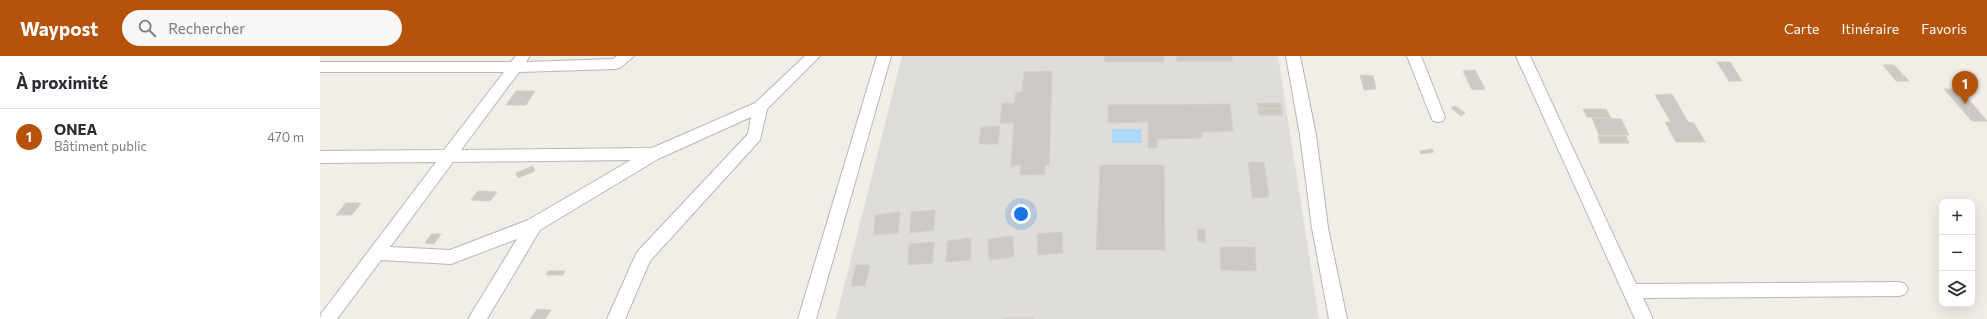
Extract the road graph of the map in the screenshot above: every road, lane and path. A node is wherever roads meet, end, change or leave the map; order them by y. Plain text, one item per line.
1 (626, 56) edge
2 (813, 56) edge
3 (884, 56) edge
4 (1293, 56) edge
5 (1414, 56) edge
6 (1523, 56) edge
7 (518, 62) edge
8 (320, 67) edge
9 (760, 107) junction
10 (1438, 117) dead end
11 (654, 154) junction
12 (448, 156) junction
13 (320, 157) edge
14 (534, 225) junction
15 (376, 253) junction
16 (1899, 289) dead end
17 (1631, 291) junction
18 (327, 319) edge
19 (477, 319) edge
20 (616, 319) edge
21 (807, 319) edge
22 (1338, 319) edge
23 (1644, 319) edge

1 - 7 street
2 - 9 street
3 - 21 street
4 - 22 street
5 - 10 street
6 - 17 street
7 - 8 street
7 - 12 street
9 - 11 street
9 - 20 street
11 - 12 street
11 - 14 street
12 - 13 street
12 - 15 street
14 - 15 street
14 - 19 street
15 - 18 street
16 - 17 street
17 - 23 street

